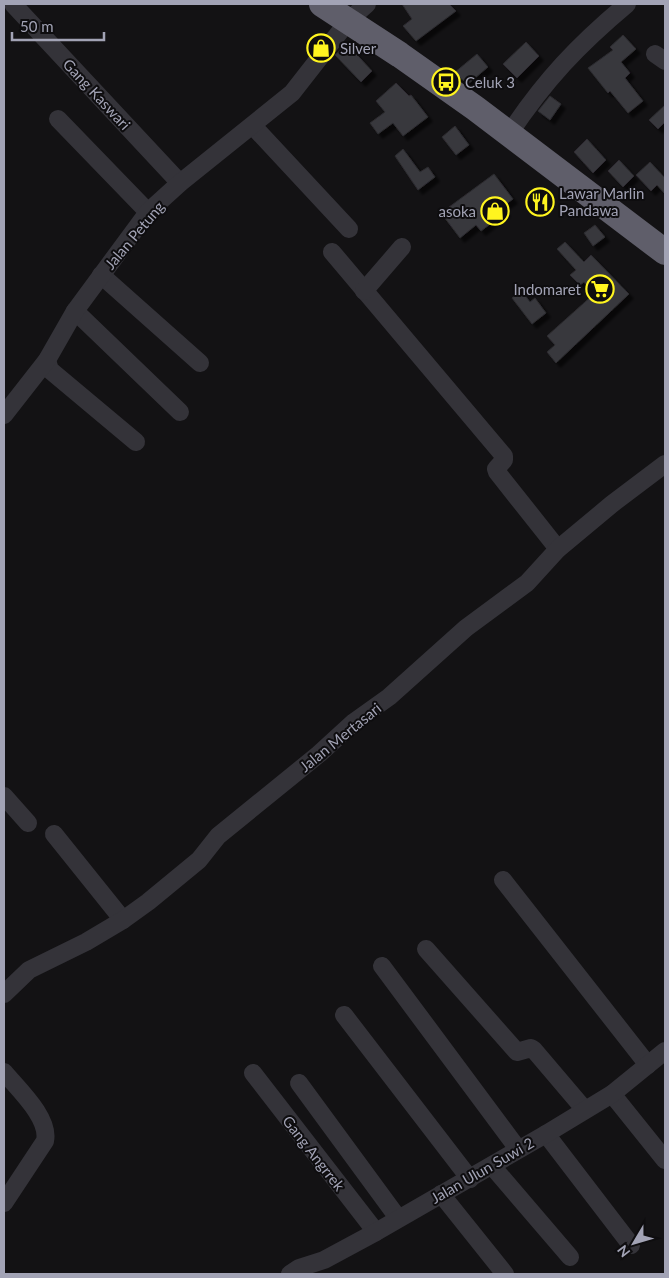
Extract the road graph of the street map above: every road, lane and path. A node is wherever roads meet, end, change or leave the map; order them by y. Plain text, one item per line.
1 (13, 4) edge
2 (322, 4) edge
3 (628, 4) edge
4 (358, 12) edge
5 (58, 119) dead end
6 (253, 126) junction
7 (509, 134) junction
8 (180, 183) junction
9 (148, 212) junction
10 (349, 229) dead end
11 (402, 247) dead end
12 (332, 252) dead end
13 (665, 252) edge
14 (101, 275) junction
15 (364, 291) junction
16 (75, 311) junction
17 (47, 360) junction
18 (200, 363) dead end
19 (180, 412) dead end
20 (4, 414) edge
21 (136, 442) dead end
22 (665, 464) edge
23 (558, 549) junction
24 (4, 796) edge
25 (28, 823) dead end
26 (54, 834) dead end
27 (503, 880) dead end
28 (123, 920) junction
29 (426, 949) dead end
30 (382, 966) dead end
31 (4, 994) edge
32 (344, 1015) dead end
33 (665, 1052) edge
34 (648, 1065) junction
35 (4, 1072) edge
36 (253, 1073) dead end
37 (299, 1082) dead end
38 (612, 1094) junction
39 (585, 1110) junction
40 (546, 1134) junction
41 (518, 1149) junction
42 (665, 1160) edge
43 (492, 1166) junction
44 (470, 1179) junction
45 (441, 1194) junction
46 (4, 1203) edge
47 (398, 1218) junction
48 (376, 1232) junction
49 (631, 1245) dead end
50 (570, 1257) dead end
51 (290, 1274) edge
52 (505, 1274) edge

1 - 8 street, Gang Kaswari
2 - 4 highway
3 - 7 street
4 - 6 street, Jalan Petung
4 - 7 highway
5 - 9 street
6 - 8 street, Jalan Petung
6 - 10 street
7 - 13 highway
8 - 9 street, Jalan Petung
9 - 14 street, Jalan Petung
11 - 15 street
12 - 15 street
14 - 16 street, Jalan Petung
14 - 18 street
15 - 23 street
16 - 17 street, Jalan Petung
16 - 19 street
17 - 20 street, Jalan Petung
17 - 21 street
22 - 23 street, Jalan Mertasari
23 - 28 street, Jalan Mertasari
24 - 25 street
26 - 28 street
27 - 34 street
28 - 31 street, Jalan Mertasari
29 - 39 street
30 - 41 street
32 - 44 street
33 - 34 street, Jalan Ulun Suwi 2
34 - 38 street, Jalan Ulun Suwi 2
35 - 46 street
36 - 48 street, Gang Angrrek
37 - 47 street
38 - 39 street, Jalan Ulun Suwi 2
38 - 42 street
39 - 40 street, Jalan Ulun Suwi 2
40 - 41 street, Jalan Ulun Suwi 2
40 - 49 street
41 - 43 street, Jalan Ulun Suwi 2
43 - 44 street, Jalan Ulun Suwi 2
43 - 50 street
44 - 45 street, Jalan Ulun Suwi 2
45 - 47 street, Jalan Ulun Suwi 2
45 - 52 street
47 - 48 street, Jalan Ulun Suwi 2
48 - 51 street, Jalan Ulun Suwi 2

